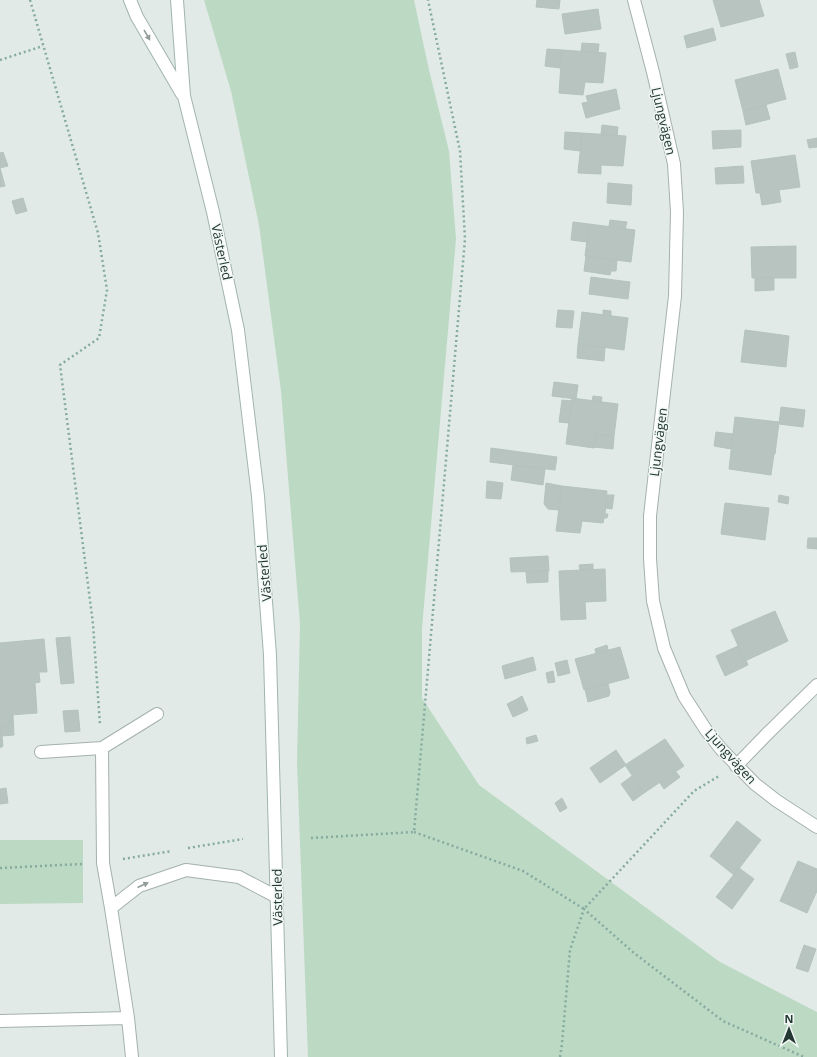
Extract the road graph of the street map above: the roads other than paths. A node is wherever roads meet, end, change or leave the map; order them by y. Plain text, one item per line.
1 (130, 0) edge
2 (177, 0) edge
3 (634, 0) edge
4 (184, 96) junction
5 (817, 685) edge
6 (157, 714) dead end
7 (102, 748) junction
8 (41, 752) dead end
9 (736, 766) junction
10 (817, 827) edge
11 (277, 897) junction
12 (111, 908) junction
13 (128, 1018) junction
14 (0, 1020) edge
15 (132, 1057) edge
16 (281, 1057) edge

1 -> 4 street, Västerled
2 - 4 street, Västerled
3 - 9 street, Ljungvägen
4 - 11 street, Västerled
5 - 9 street
6 - 7 street
7 - 8 street
7 - 12 street
9 - 10 street, Ljungvägen
12 -> 11 street
11 - 16 street, Västerled
12 - 13 street
13 - 14 street
13 - 15 street

